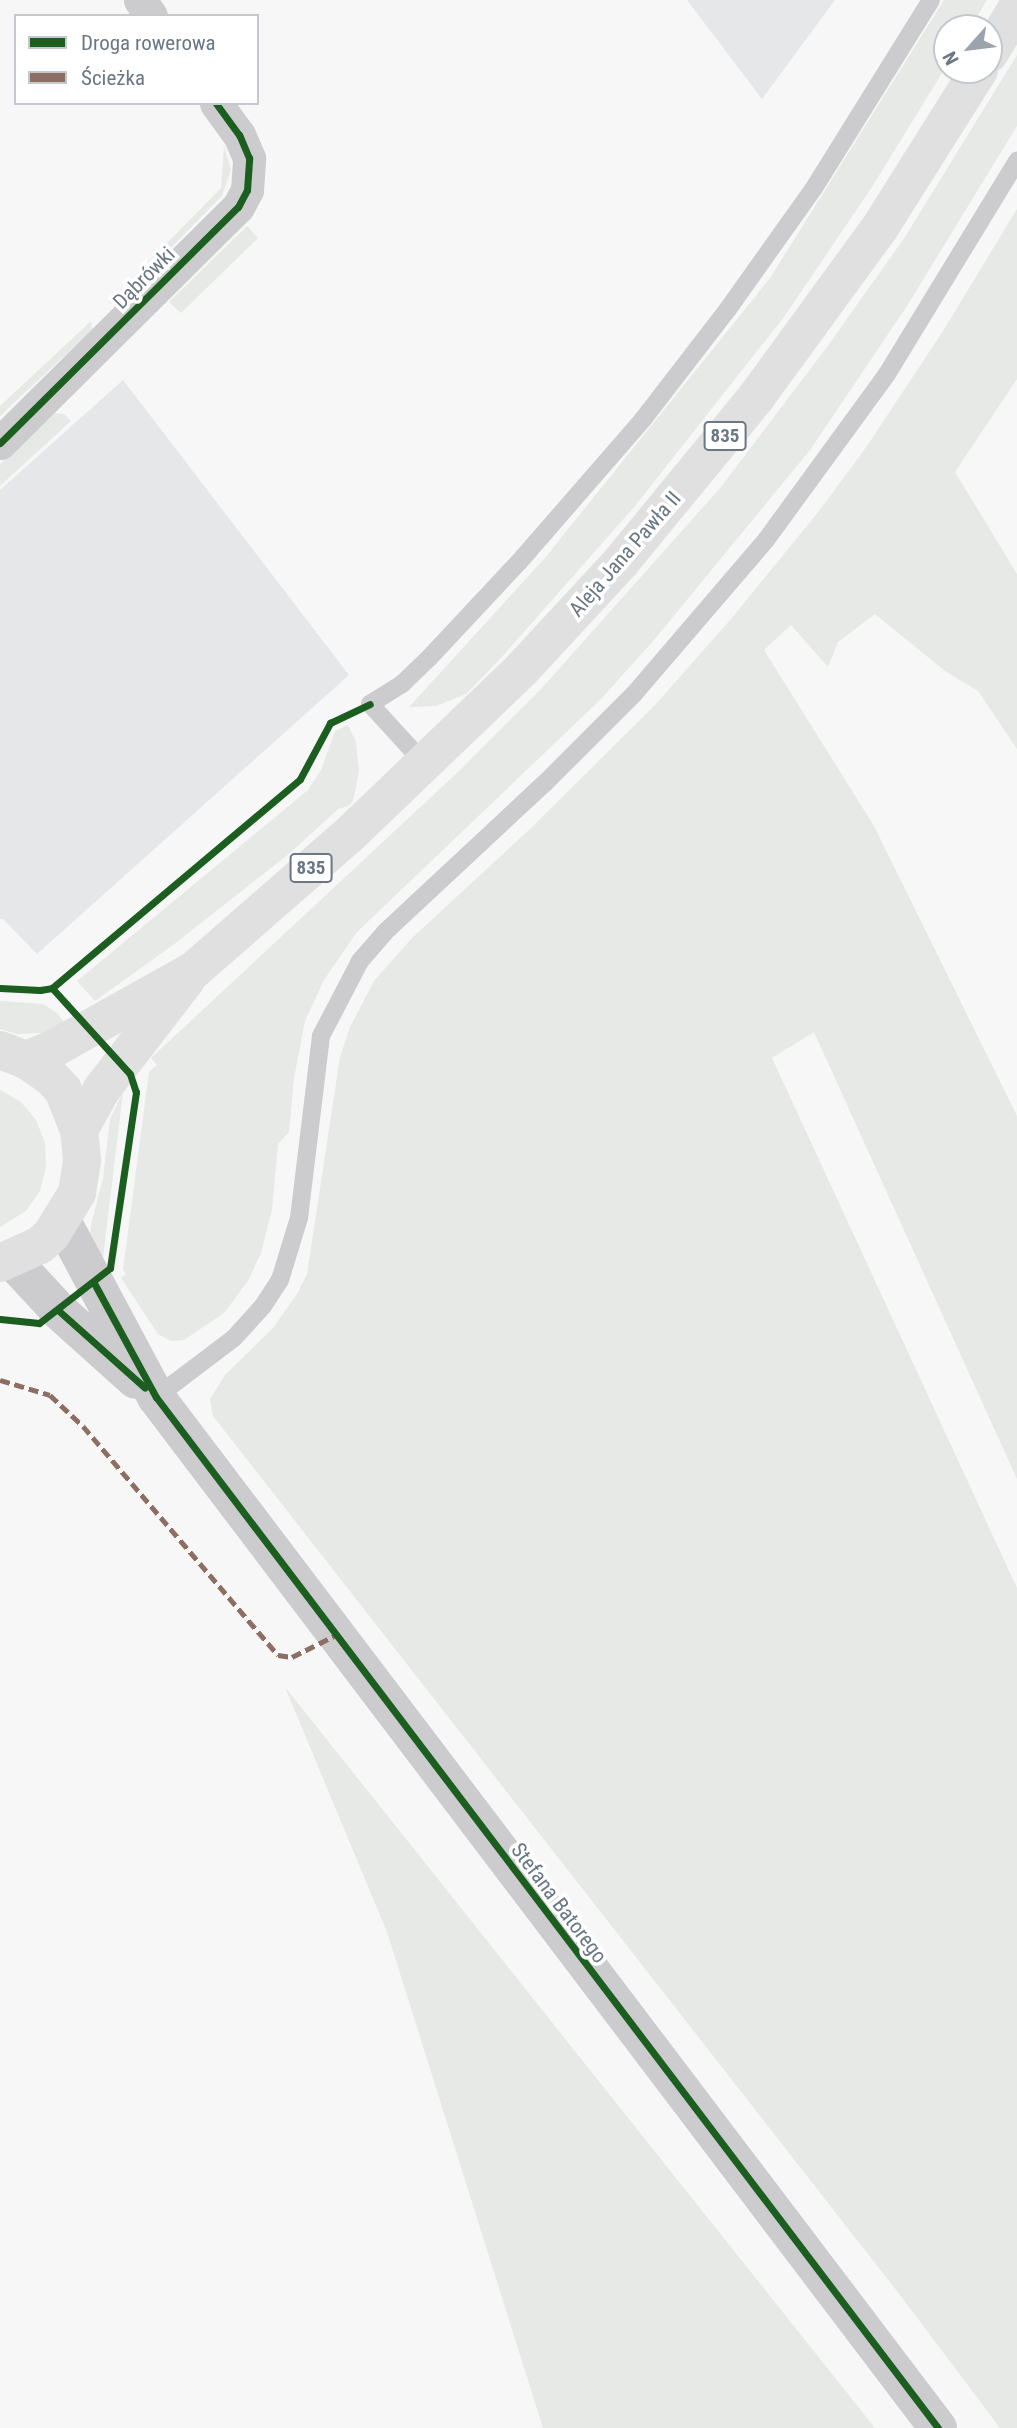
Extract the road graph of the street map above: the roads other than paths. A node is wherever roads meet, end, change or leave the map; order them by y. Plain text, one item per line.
1 (930, 0) edge
2 (1017, 8) edge
3 (1003, 31) edge
4 (970, 84) edge
5 (220, 109) edge
6 (1017, 161) edge
7 (0, 443) edge
8 (425, 764) junction
9 (194, 970) junction
10 (13, 1055) edge
11 (79, 1130) junction
12 (62, 1221) junction
13 (6, 1261) edge
14 (156, 1397) junction
15 (938, 2428) edge

1 - 8 lane
2 - 3 main road
4 - 8 main road, Aleja Jana Pawła II / 835
5 - 7 street, Dąbrówki
6 - 14 lane
8 - 9 main road, Aleja Jana Pawła II / 835
9 - 10 main road, Aleja Jana Pawła II / 835
9 - 11 main road, Aleja Jana Pawła II / 835
10 - 11 main road, 835
11 - 12 main road, 835
12 - 13 main road, 835
12 - 14 street, Stefana Batorego
13 - 14 street, Stefana Batorego
14 - 15 street, Stefana Batorego

